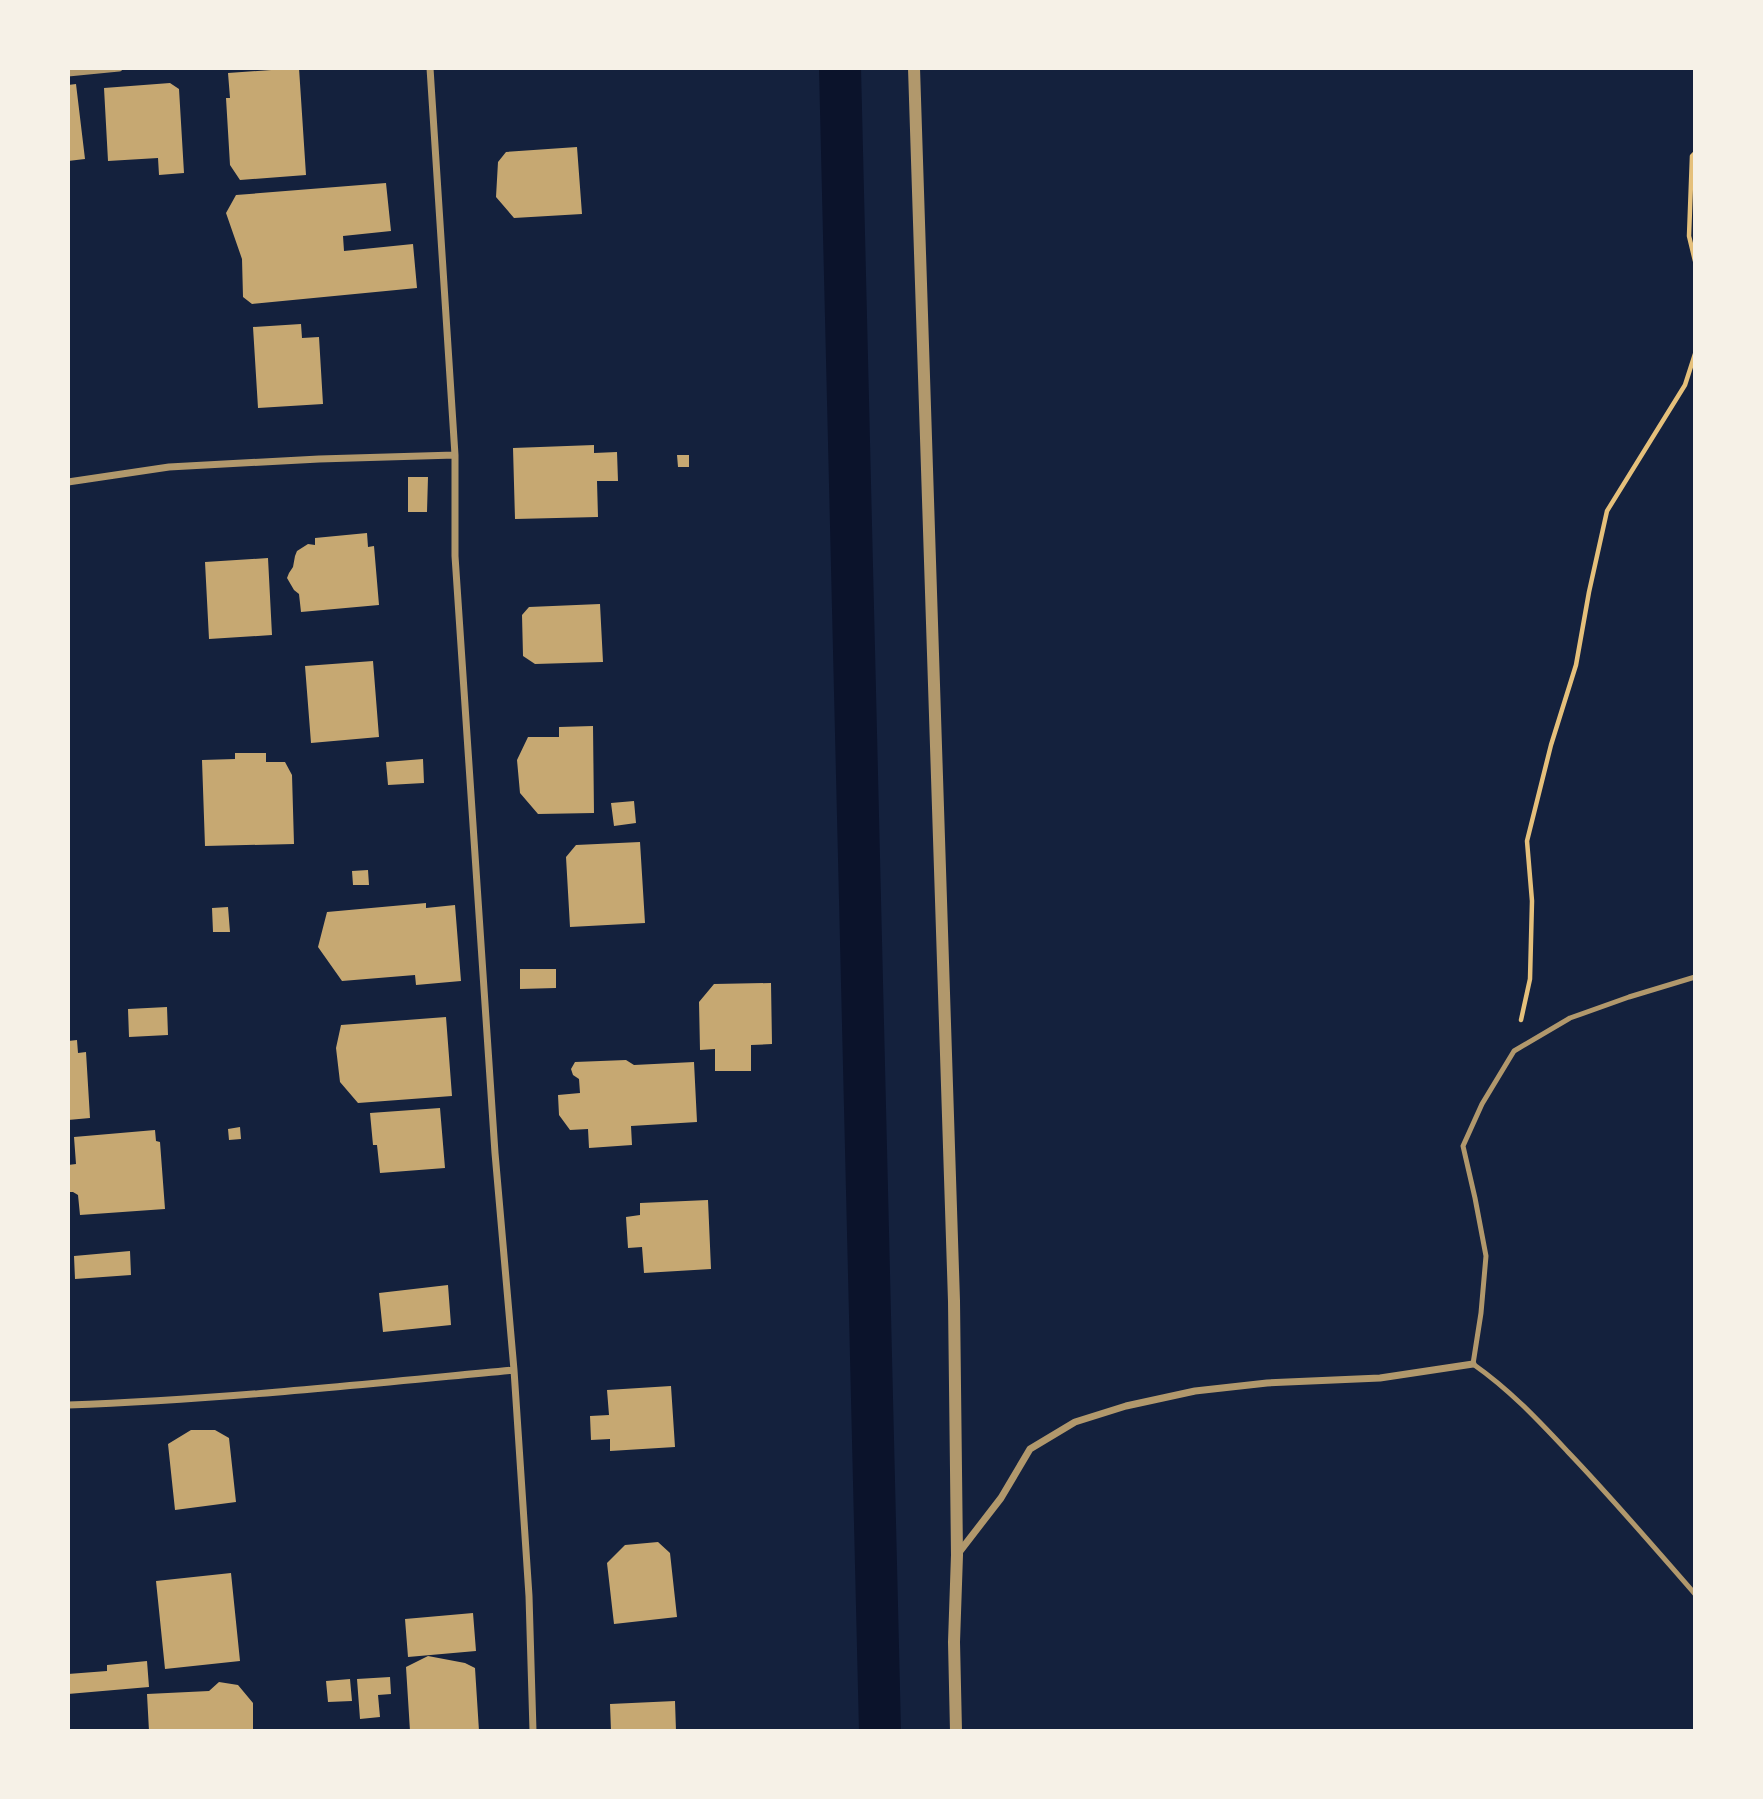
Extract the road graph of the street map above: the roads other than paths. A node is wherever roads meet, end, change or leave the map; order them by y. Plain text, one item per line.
1 (119, 68) edge
2 (430, 68) edge
3 (914, 68) edge
4 (68, 73) edge
5 (454, 456) junction
6 (68, 482) edge
7 (1695, 977) edge
8 (1473, 1364) junction
9 (514, 1370) junction
10 (68, 1405) edge
11 (957, 1555) junction
12 (1695, 1594) edge
13 (533, 1731) edge
14 (956, 1731) edge

1 - 4 street
2 - 5 street
3 - 11 street
5 - 6 street
5 - 9 street
7 - 8 lane
8 - 11 street
8 - 12 lane
9 - 10 street
9 - 13 street
11 - 14 street

